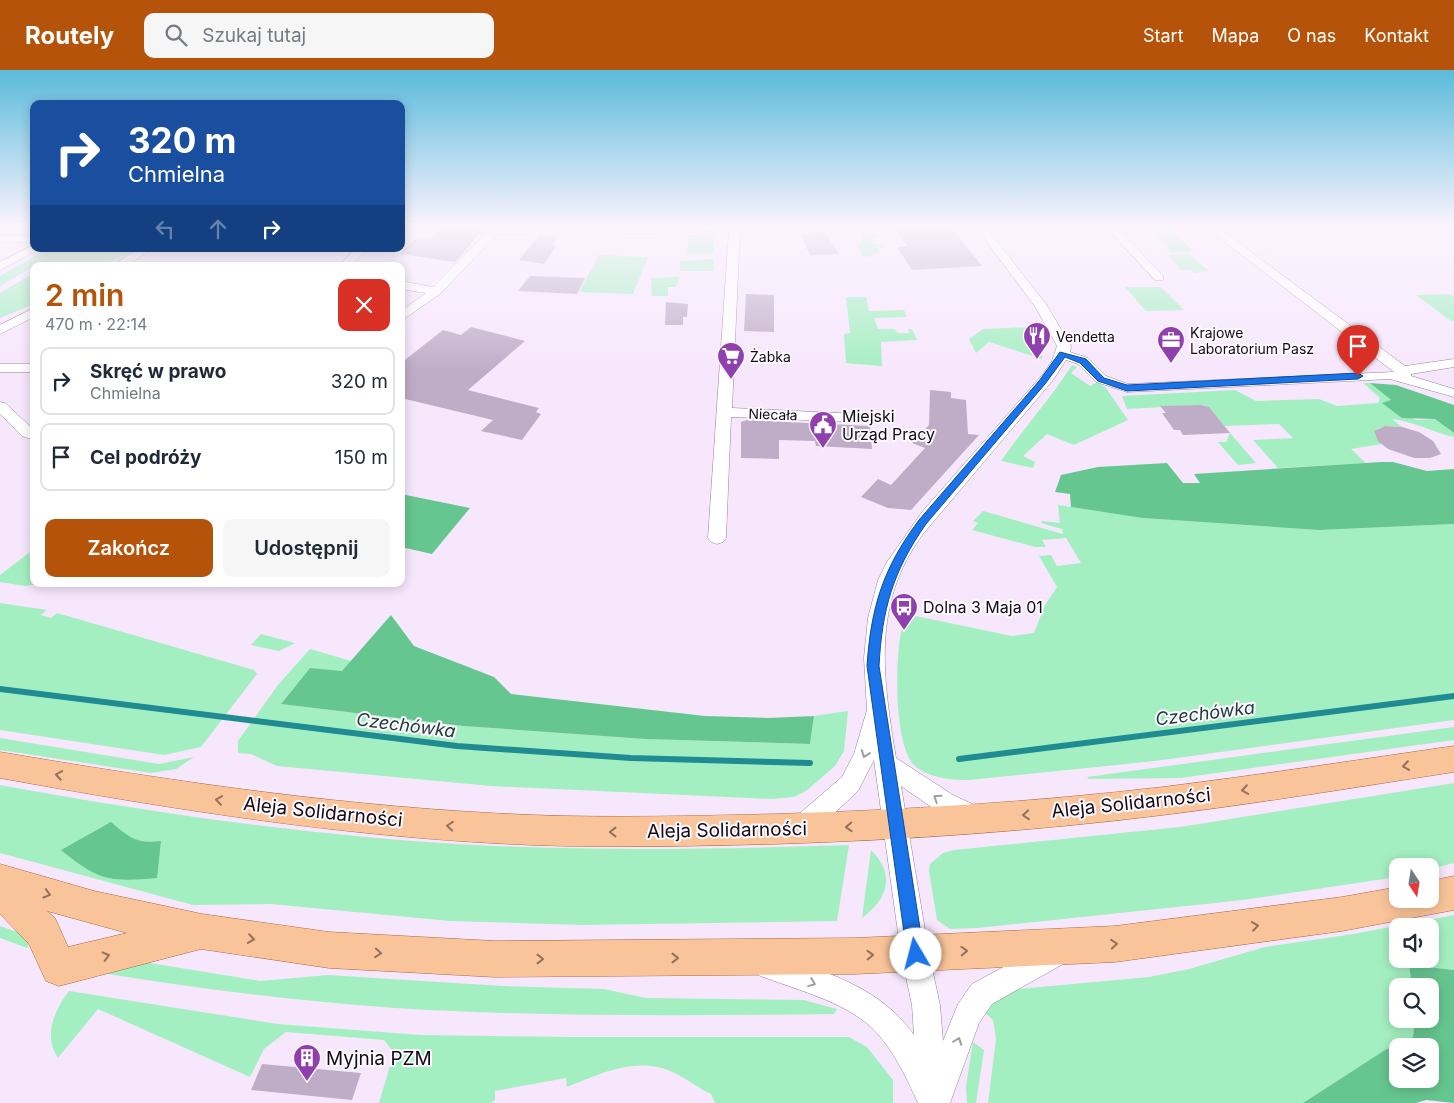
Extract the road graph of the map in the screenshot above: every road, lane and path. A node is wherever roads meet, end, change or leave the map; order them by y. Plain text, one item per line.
1 (453, 274) edge
2 (733, 274) edge
3 (1006, 274) edge
4 (1017, 274) edge
5 (1155, 274) edge
6 (1272, 274) edge
7 (1159, 278) dead end
8 (405, 286) edge
9 (436, 291) junction
10 (405, 313) edge
11 (30, 314) edge
12 (1045, 316) junction
13 (0, 330) edge
14 (1063, 354) junction
15 (1454, 363) edge
16 (0, 368) edge
17 (30, 368) edge
18 (1403, 374) junction
19 (1454, 393) edge
20 (0, 406) edge
21 (726, 412) junction
22 (880, 419) dead end
23 (30, 433) edge
24 (718, 538) dead end
25 (877, 707) junction
26 (1454, 759) edge
27 (886, 764) junction
28 (0, 765) edge
29 (981, 819) junction
30 (897, 825) junction
31 (801, 828) junction
32 (0, 881) edge
33 (0, 890) edge
34 (1454, 893) edge
35 (1439, 896) edge
36 (1389, 905) edge
37 (202, 932) junction
38 (1065, 947) junction
39 (916, 954) junction
40 (751, 958) junction
41 (934, 1103) edge

1 - 9 street
2 - 21 street, Niecała
3 - 12 street
4 - 12 street
5 - 7 street
6 - 18 street
8 - 9 street
9 - 10 street
11 - 13 street
12 - 14 street
14 - 18 street
14 - 25 street
15 - 18 street
16 - 17 street
18 - 19 street
20 - 23 street
21 - 22 street, Niecała
21 - 24 street, Niecała
25 - 27 street
25 -> 31 street
26 -> 29 main road, Aleja Solidarności
29 -> 27 street
27 - 30 street
31 -> 28 main road, Aleja Solidarności
29 - 30 main road, Aleja Solidarności
30 -> 31 main road, Aleja Solidarności
30 - 39 street
32 -> 37 main road
33 -> 37 main road
34 - 35 main road
38 -> 36 main road
37 -> 40 main road
39 -> 38 main road
41 -> 38 street
40 -> 39 main road
39 - 41 street
40 -> 41 street

